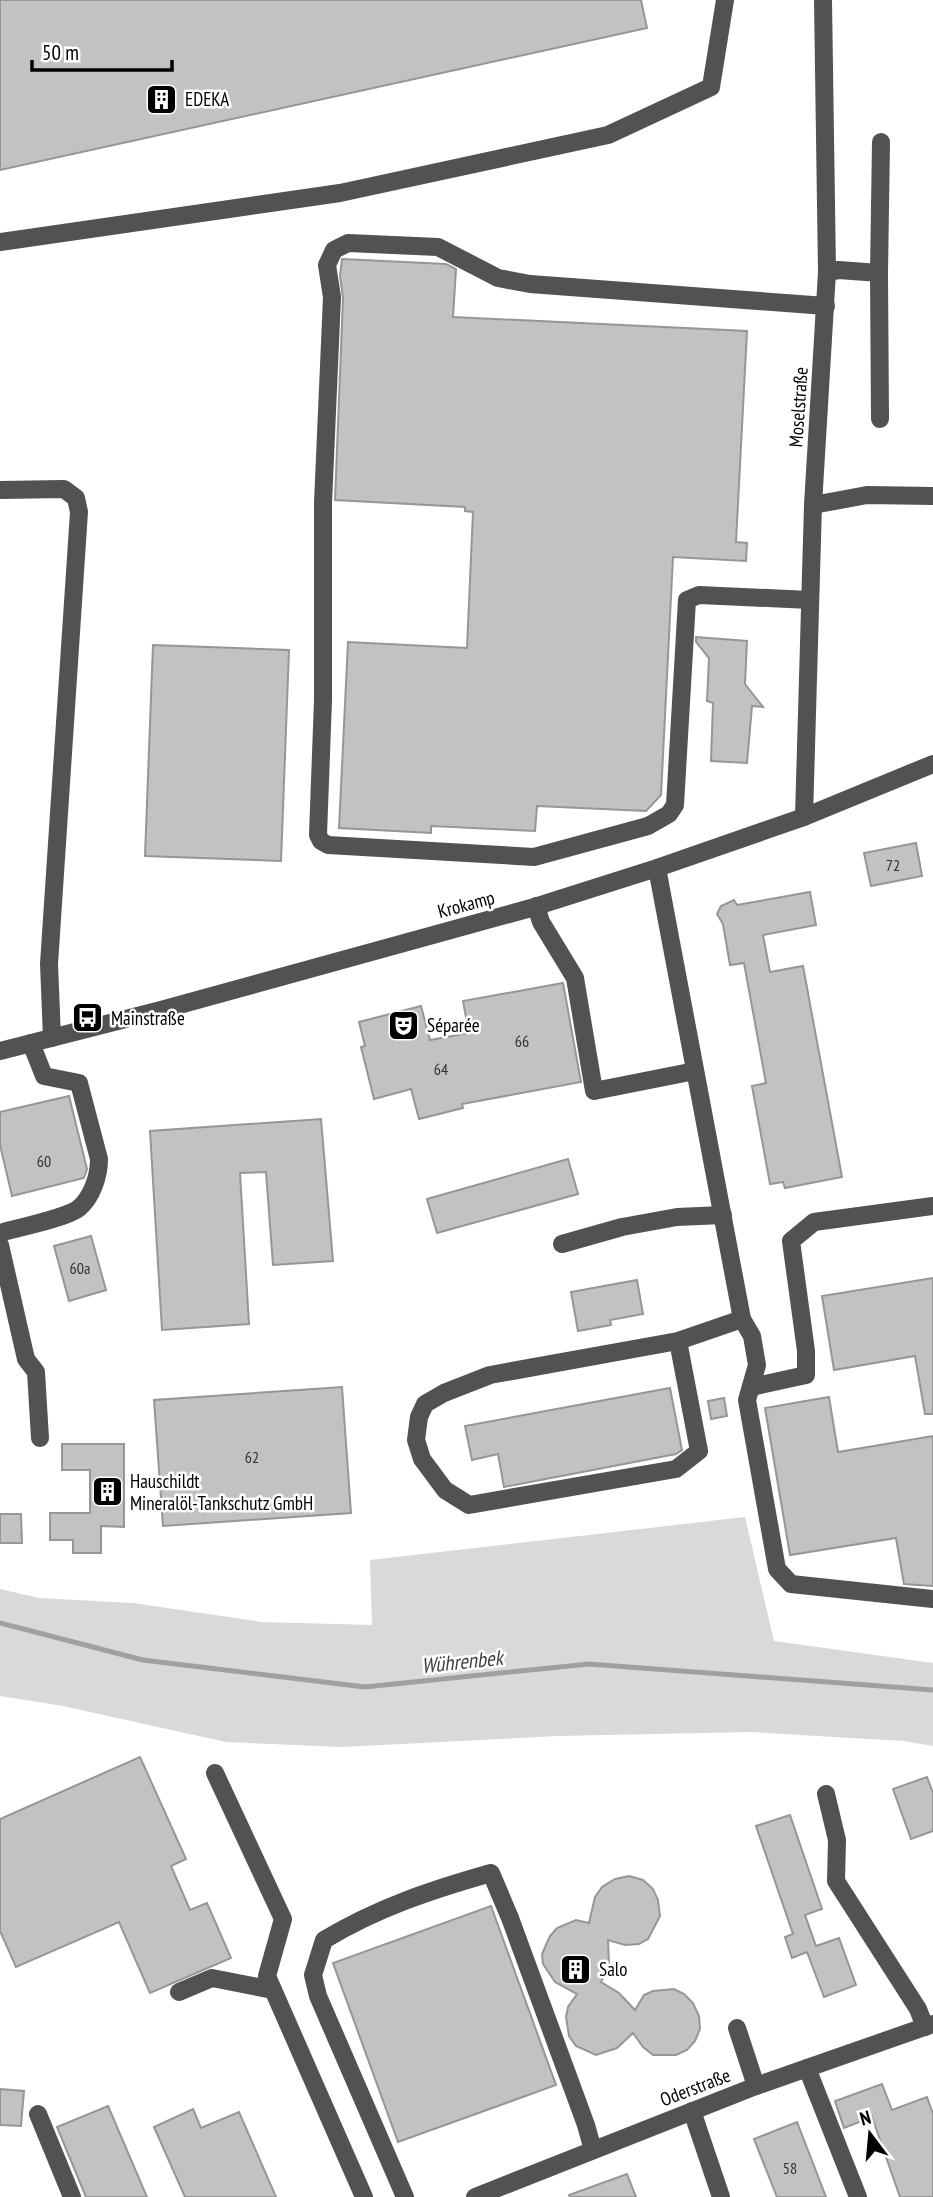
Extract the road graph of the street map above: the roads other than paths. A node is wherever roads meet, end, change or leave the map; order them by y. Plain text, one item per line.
1 (725, 0) edge
2 (823, 0) edge
3 (881, 142) dead end
4 (0, 242) edge
5 (827, 272) junction
6 (879, 273) junction
7 (826, 306) junction
8 (880, 419) dead end
9 (0, 489) edge
10 (933, 496) edge
11 (813, 505) junction
12 (810, 600) junction
13 (933, 764) edge
14 (804, 817) junction
15 (657, 869) junction
16 (536, 906) junction
17 (52, 1038) junction
18 (31, 1043) junction
19 (0, 1051) edge
20 (695, 1071) junction
21 (933, 1206) edge
22 (723, 1215) junction
23 (0, 1233) edge
24 (562, 1244) dead end
25 (0, 1245) edge
26 (7, 1308) edge
27 (743, 1319) junction
28 (678, 1341) junction
29 (751, 1387) junction
30 (40, 1438) dead end
31 (933, 1599) edge
32 (215, 1773) dead end
33 (826, 1794) dead end
34 (273, 1990) junction
35 (179, 1992) dead end
36 (929, 2025) edge
37 (737, 2028) dead end
38 (807, 2068) junction
39 (756, 2086) junction
40 (692, 2111) junction
41 (38, 2114) dead end
42 (593, 2150) junction
43 (72, 2197) edge
44 (364, 2197) edge
45 (405, 2197) edge
46 (475, 2197) edge
47 (721, 2197) edge
48 (858, 2197) edge

1 - 4 street
2 - 5 street, Moselstraße
3 - 6 street
5 - 6 street
5 - 7 street, Moselstraße
6 - 8 street
7 - 11 street, Moselstraße
7 - 12 street
9 - 17 street
10 - 11 street
11 - 12 street, Moselstraße
12 - 14 street, Moselstraße
13 - 14 street, Krokamp
14 - 15 street, Krokamp
15 - 16 street, Krokamp
15 - 20 street
16 - 17 street, Krokamp
16 - 20 street
17 - 18 street, Krokamp
18 - 19 street, Krokamp
18 - 23 street
20 - 22 street
21 - 29 street
22 - 24 street
22 - 27 street
25 - 26 street
26 - 30 street
27 - 28 street
27 - 29 street
28 - 28 street
29 - 31 street
32 - 34 street
33 - 36 street
34 - 35 street
34 - 44 street
36 - 38 street, Oderstraße
37 - 39 street
38 - 39 street, Oderstraße
38 - 48 street
39 - 40 street, Oderstraße
40 - 42 street, Oderstraße
40 - 47 street
41 - 43 street
42 - 45 street
42 - 46 street, Oderstraße

